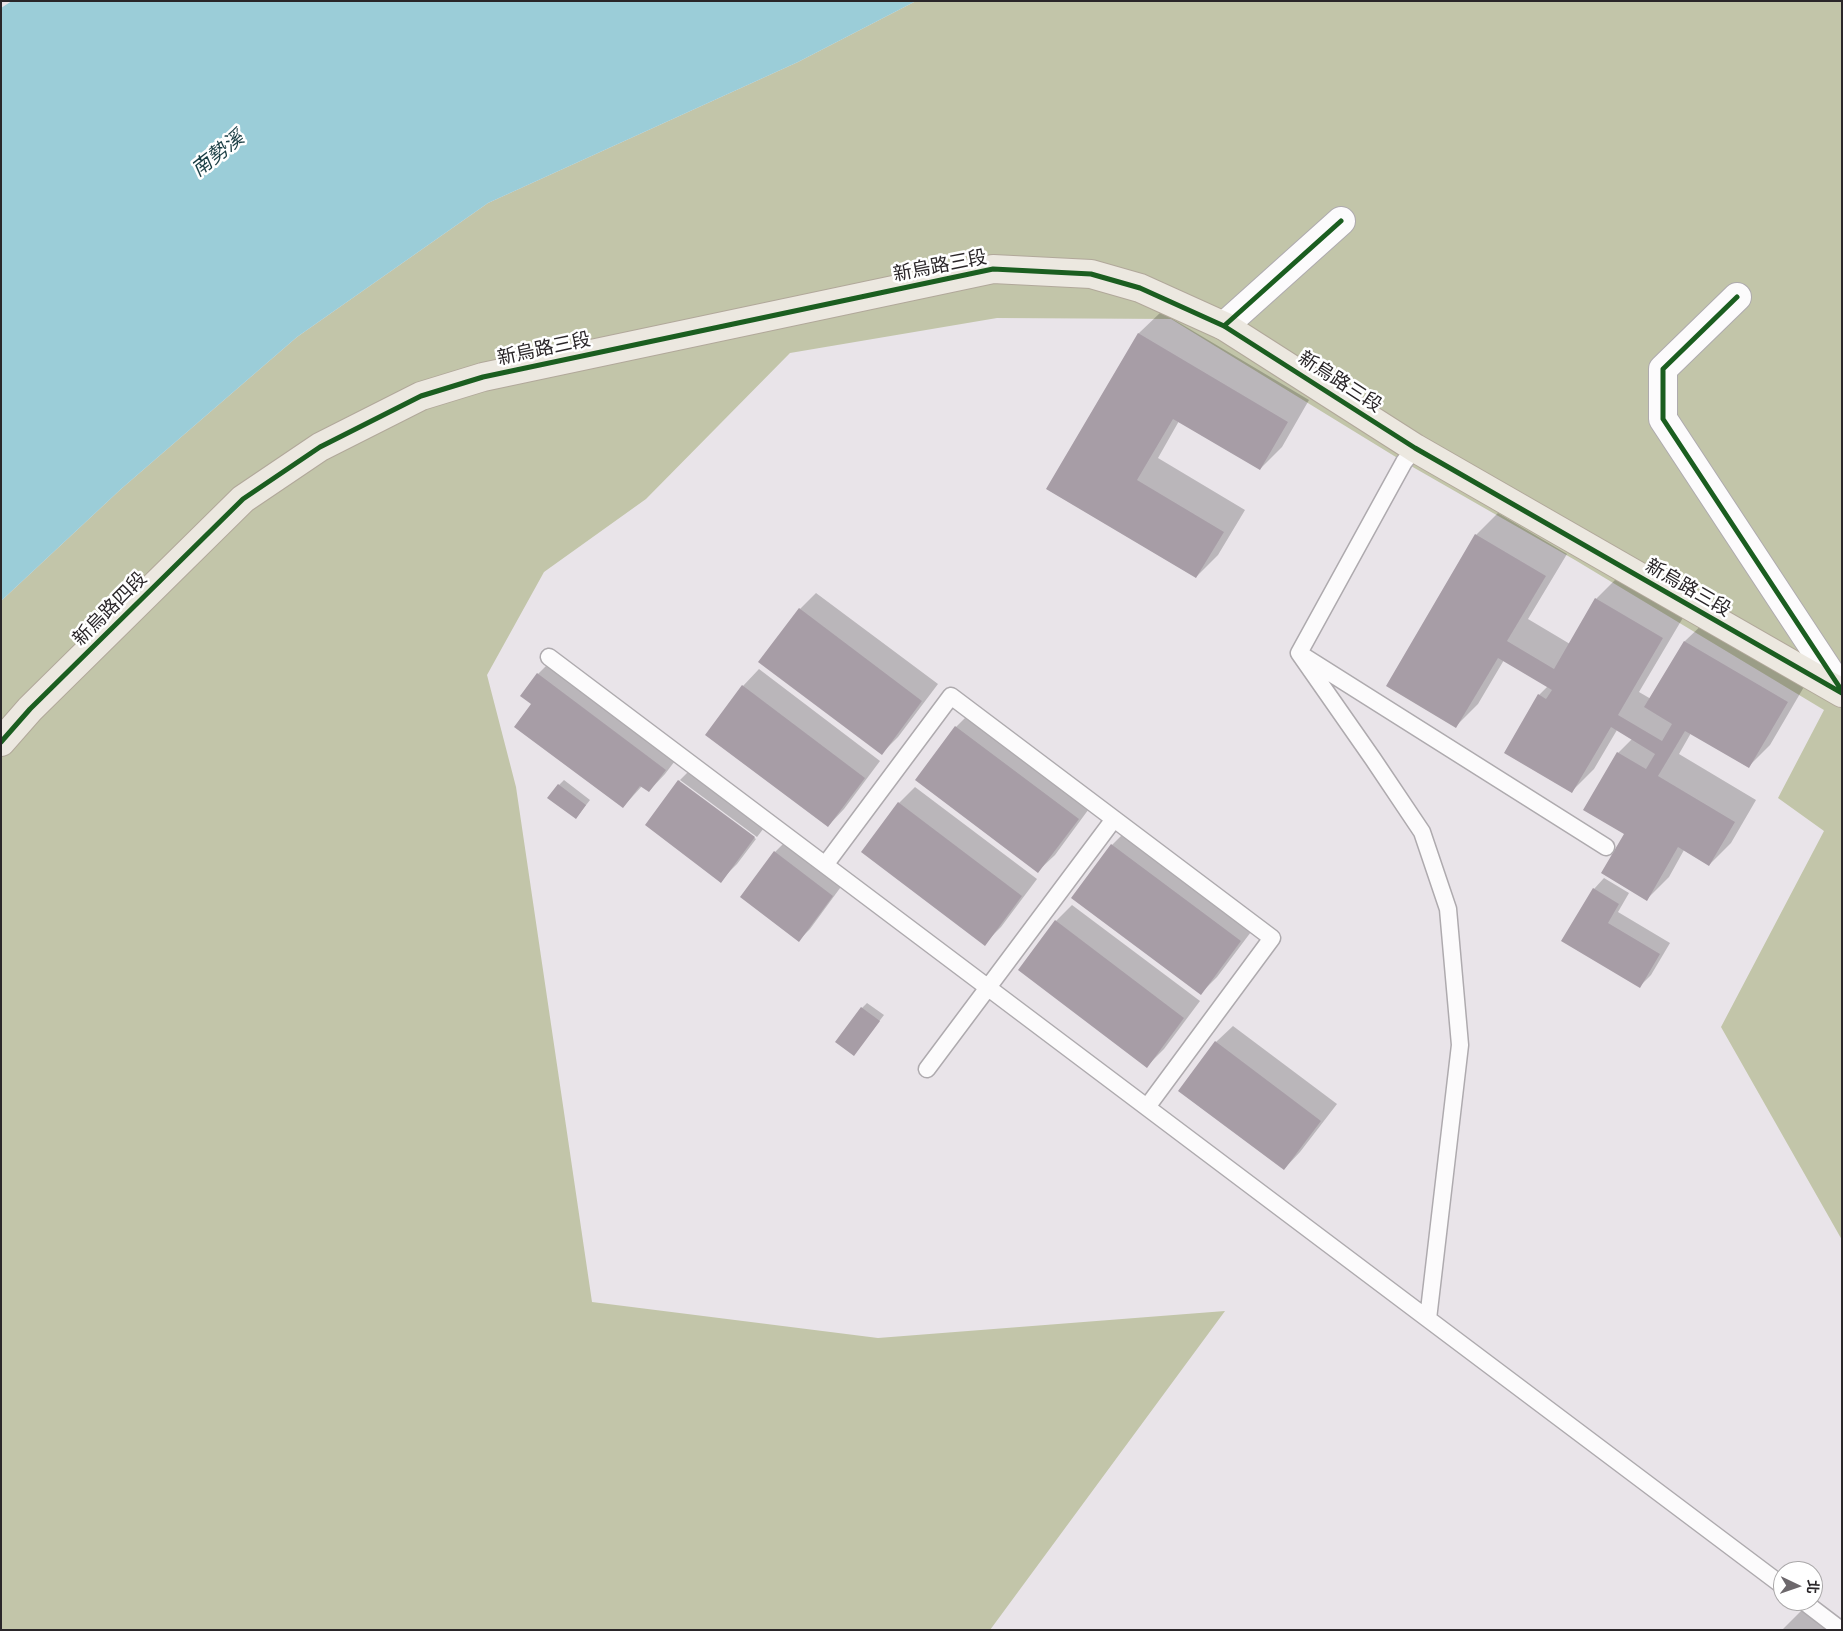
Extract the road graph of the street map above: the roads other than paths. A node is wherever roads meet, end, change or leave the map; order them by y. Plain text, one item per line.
1 (1341, 221) dead end
2 (1736, 296) dead end
3 (1224, 326) junction
4 (1415, 448) junction
5 (243, 499) joint
6 (1299, 653) junction
7 (549, 657) dead end
8 (1842, 692) edge
9 (1, 742) edge
10 (1114, 819) junction
11 (1606, 847) dead end
12 (825, 865) junction
13 (988, 988) junction
14 (927, 1069) dead end
15 (1147, 1107) junction
16 (1428, 1319) junction
17 (1773, 1578) edge
18 (1816, 1611) edge
19 (1841, 1630) edge

1 - 3 street
2 - 8 street
3 - 4 main road, 新烏路三段
3 - 5 main road, 新烏路三段
4 - 6 lane
4 - 8 main road, 新烏路三段
5 - 9 main road, 新烏路四段
6 - 11 lane
6 - 16 lane
7 - 12 lane
10 - 12 lane
10 - 13 lane
10 - 15 lane
12 - 13 lane
13 - 14 lane
13 - 15 lane
15 - 16 lane
16 - 17 lane
18 - 19 lane

